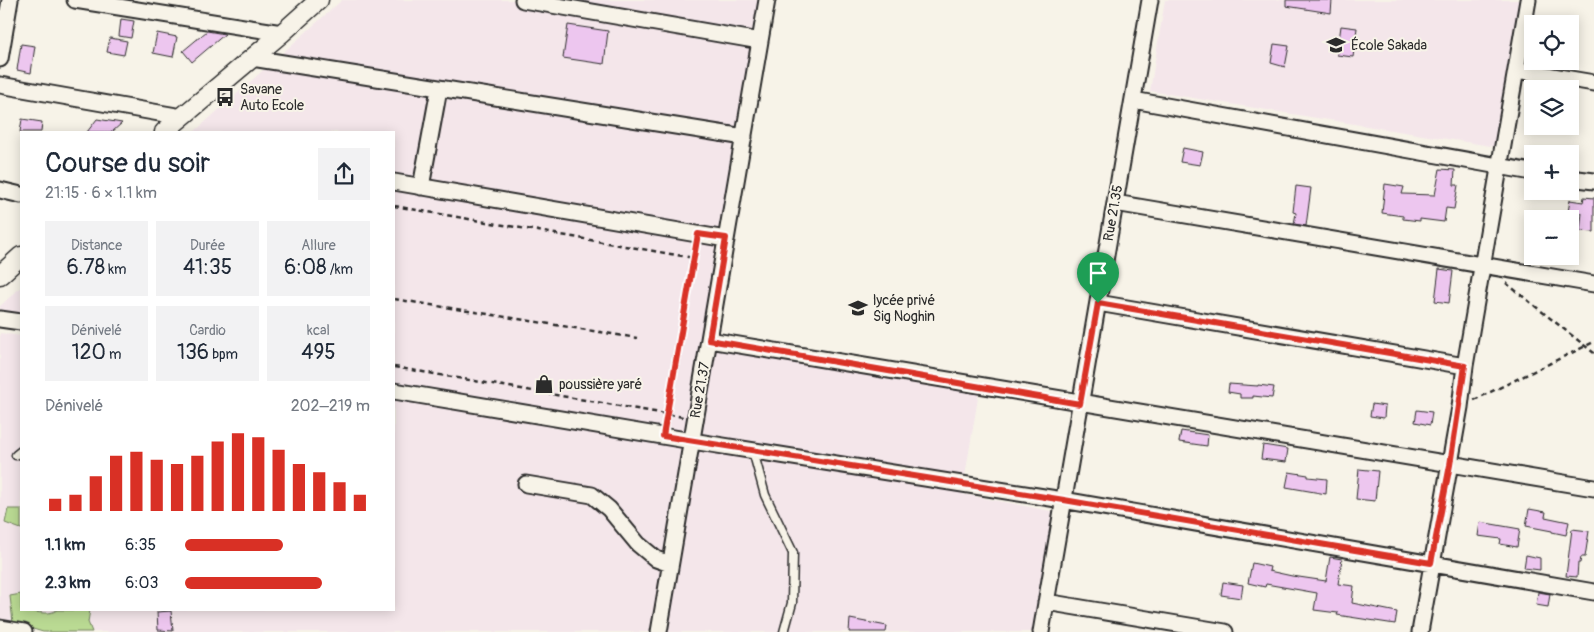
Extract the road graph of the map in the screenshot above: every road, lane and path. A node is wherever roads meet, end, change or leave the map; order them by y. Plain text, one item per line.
1 (10, 0) edge
2 (75, 0) edge
3 (319, 0) edge
4 (523, 0) edge
5 (767, 0) edge
6 (1150, 0) edge
7 (1528, 0) edge
8 (282, 33) junction
9 (760, 41) junction
10 (252, 58) junction
11 (0, 59) edge
12 (1517, 70) junction
13 (1594, 83) edge
14 (0, 85) edge
15 (440, 89) junction
16 (1133, 100) junction
17 (182, 117) junction
18 (165, 131) edge
19 (744, 137) junction
20 (1500, 166) junction
21 (1524, 170) edge
22 (1579, 180) edge
23 (395, 182) edge
24 (1594, 182) edge
25 (422, 187) junction
26 (0, 190) edge
27 (20, 194) edge
28 (1115, 203) junction
29 (395, 206) edge
30 (698, 234) junction
31 (726, 238) junction
32 (20, 257) edge
33 (694, 258) junction
34 (1484, 265) junction
35 (0, 275) edge
36 (1594, 284) edge
37 (395, 299) edge
38 (1098, 303) junction
39 (0, 319) edge
40 (20, 322) edge
41 (637, 338) dead end
42 (709, 340) junction
43 (1594, 342) edge
44 (1584, 346) junction
45 (1594, 353) edge
46 (1465, 366) junction
47 (395, 367) edge
48 (395, 391) edge
49 (1080, 404) junction
50 (1460, 407) junction
51 (668, 414) junction
52 (695, 419) junction
53 (663, 436) junction
54 (692, 441) junction
55 (753, 450) junction
56 (1450, 465) junction
57 (526, 484) dead end
58 (1594, 488) edge
59 (1064, 500) junction
60 (1431, 563) junction
61 (670, 564) junction
62 (1594, 592) edge
63 (1046, 602) junction
64 (0, 628) edge
65 (24, 632) edge
66 (659, 632) edge
67 (784, 632) edge
68 (1041, 632) edge
69 (1225, 632) edge
70 (1420, 632) edge

1 - 11 street
2 - 8 street
3 - 8 street
4 - 9 street
5 - 9 street, Rue 21.37
6 - 16 street, Rue 21.35
7 - 12 street
8 - 10 street
9 - 19 street, Rue 21.37
10 - 15 street
10 - 17 street
12 - 13 street
12 - 20 street
14 - 17 street
15 - 19 street
15 - 25 street
16 - 20 street
16 - 28 street, Rue 21.35
17 - 18 street
19 - 31 street, Rue 21.37
20 - 21 street
20 - 34 street
22 - 24 street
23 - 25 street
25 - 30 street
26 - 27 street
28 - 34 street
28 - 38 street, Rue 21.35
29 - 33 path
30 - 31 street
30 - 33 path
31 - 42 street, Rue 21.37
32 - 35 street
33 - 51 path
34 - 36 street
34 - 44 path
34 - 46 street
37 - 41 path
38 - 46 street
38 - 49 street, Rue 21.35
39 - 40 street
42 - 49 street
42 - 52 street, Rue 21.37
43 - 44 path
44 - 45 path
44 - 50 path
46 - 50 street
47 - 51 path
48 - 53 street
49 - 56 street
49 - 59 street, Rue 21.35
50 - 56 street
51 - 52 path
51 - 53 path
52 - 54 street, Rue 21.37
53 - 54 street
54 - 55 street
54 - 61 street, Rue 21.37
55 - 59 street
55 - 67 lane
56 - 58 street
56 - 60 street
57 - 61 street
59 - 60 street
59 - 63 street, Rue 21.35
60 - 62 street
60 - 70 street
61 - 66 street, Rue 21.37
63 - 68 street, Rue 21.35
63 - 69 street
64 - 65 street

